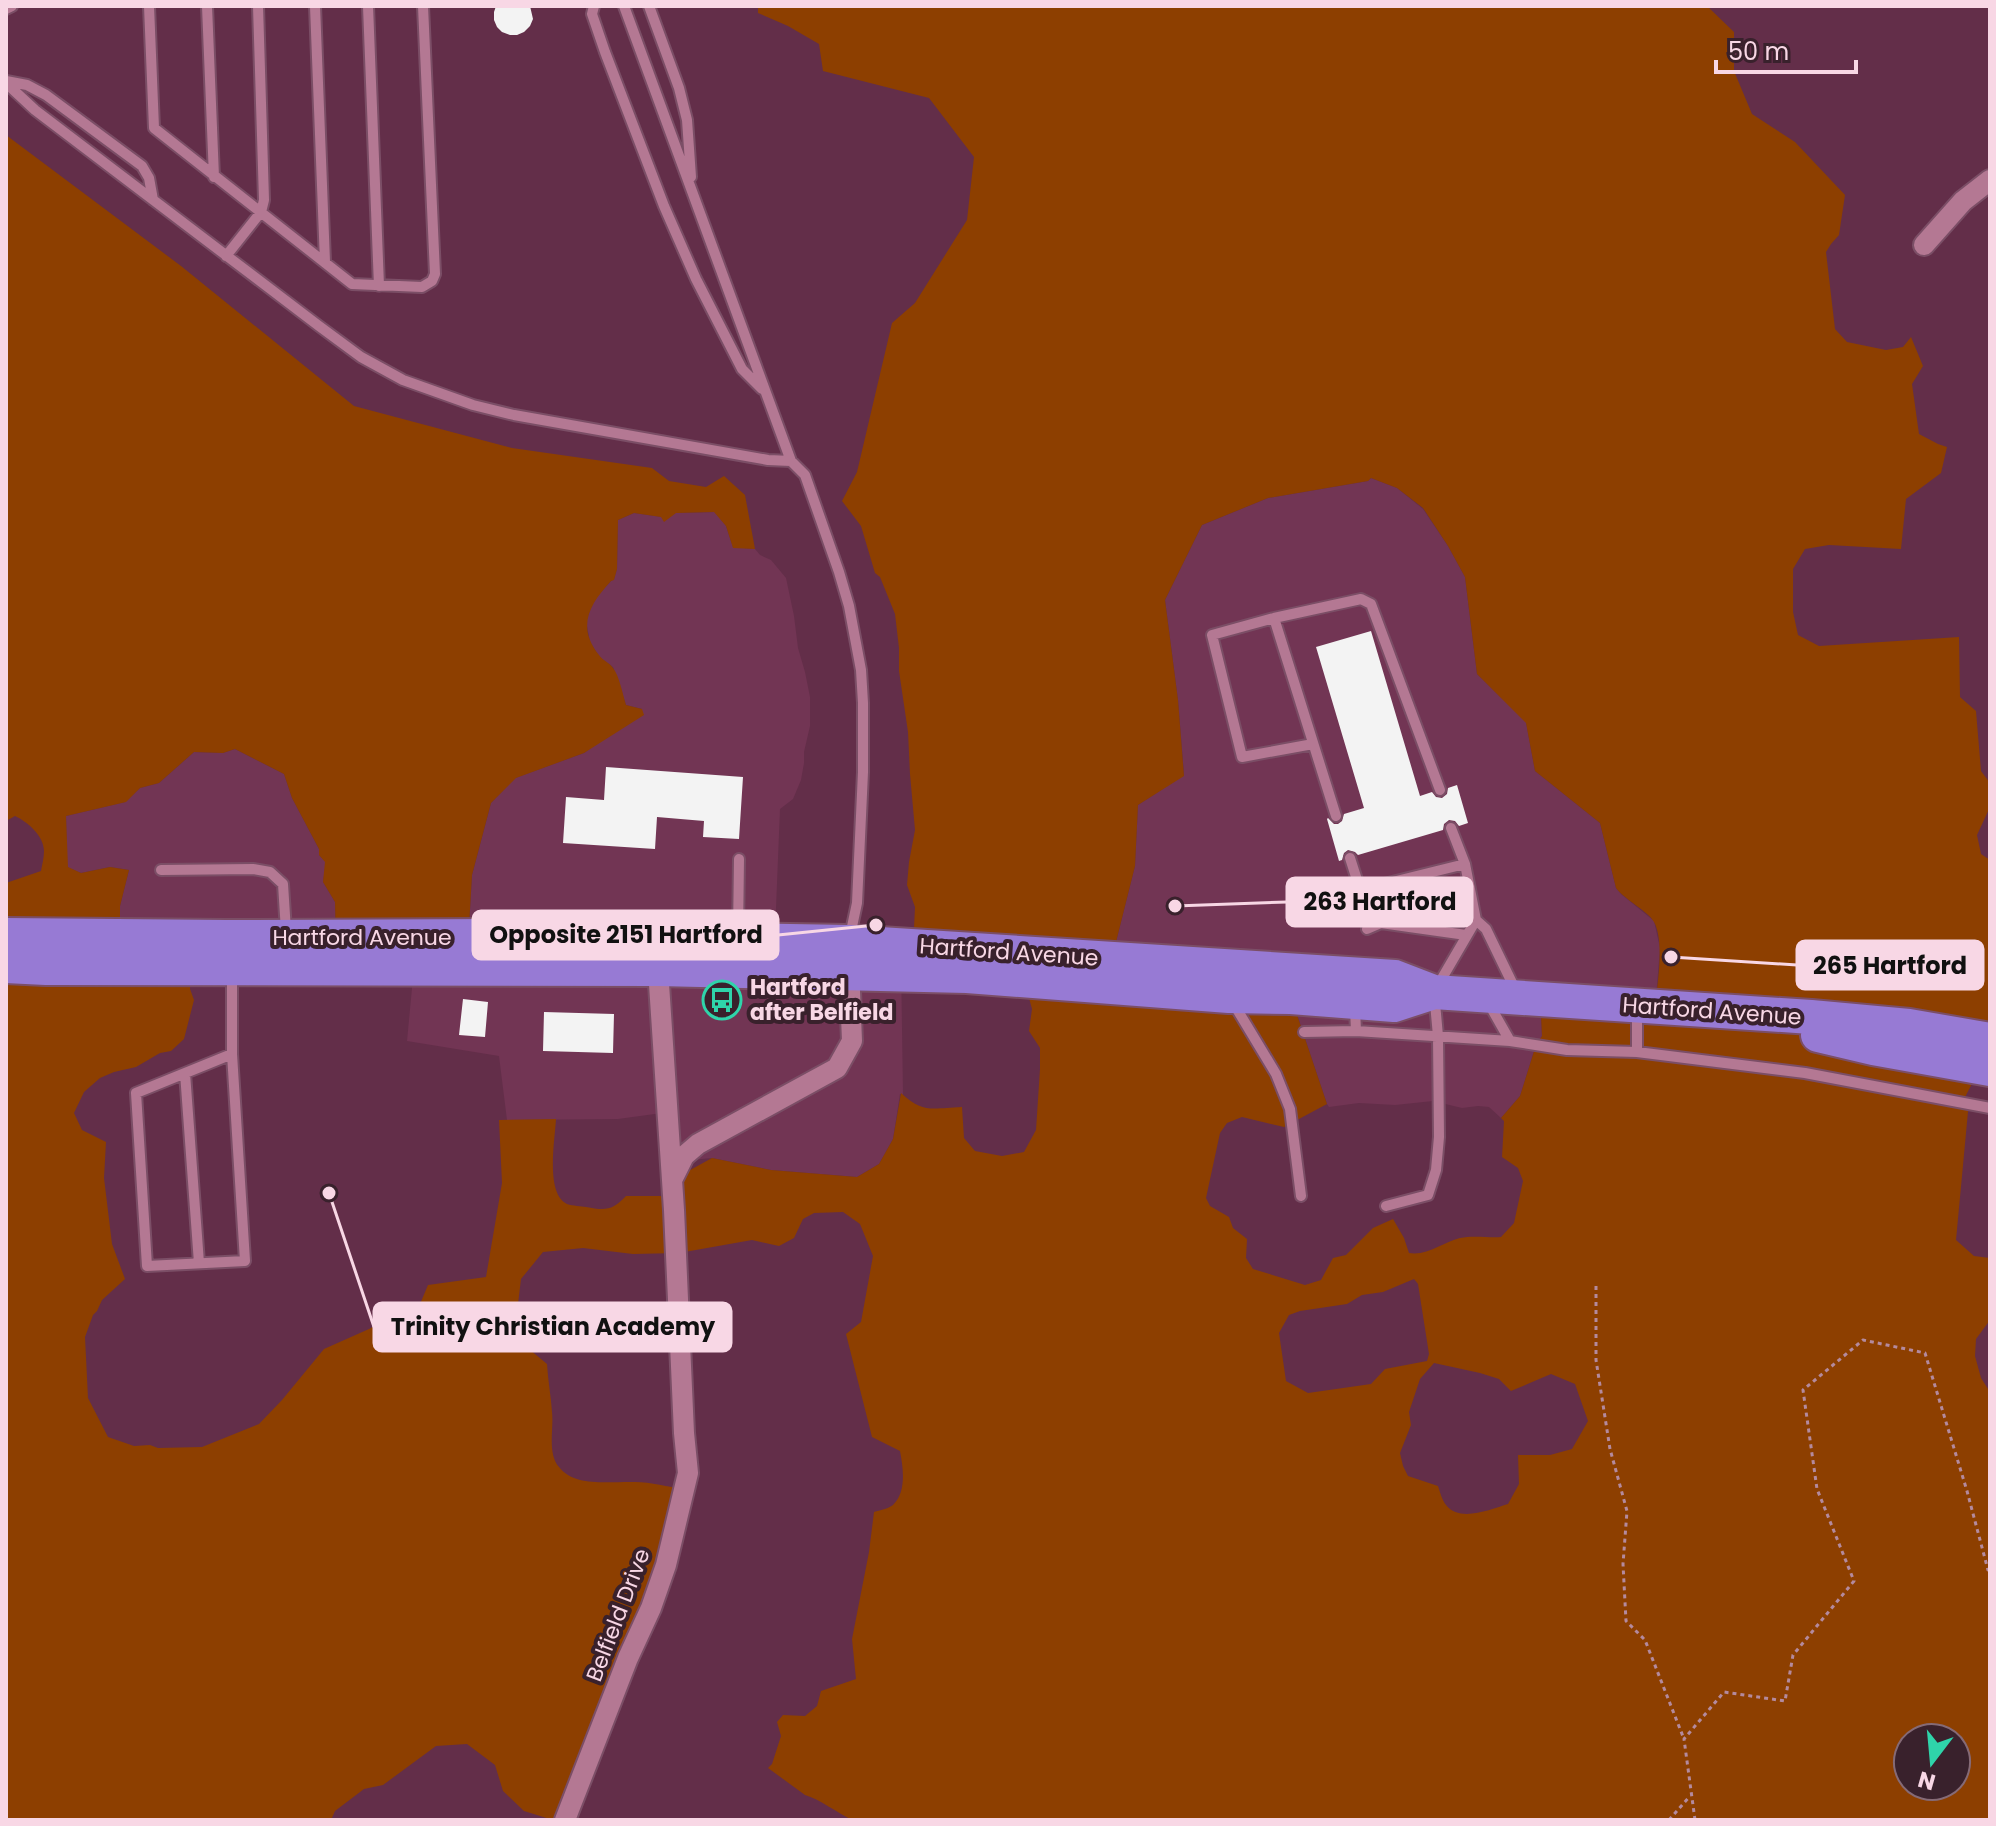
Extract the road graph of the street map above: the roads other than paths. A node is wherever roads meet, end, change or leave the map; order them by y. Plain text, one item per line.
1 (12, 6) edge
2 (149, 6) edge
3 (207, 6) edge
4 (258, 6) edge
5 (315, 6) edge
6 (368, 6) edge
7 (423, 6) edge
8 (594, 6) edge
9 (624, 6) edge
10 (649, 6) edge
11 (6, 9) edge
12 (6, 82) edge
13 (214, 177) junction
14 (1990, 180) edge
15 (693, 191) junction
16 (153, 200) junction
17 (261, 212) junction
18 (1924, 245) dead end
19 (226, 256) junction
20 (325, 262) junction
21 (379, 286) junction
22 (764, 391) junction
23 (791, 461) junction
24 (1274, 618) junction
25 (1313, 744) junction
26 (1440, 790) dead end
27 (1336, 816) dead end
28 (1451, 828) dead end
29 (1350, 858) dead end
30 (739, 859) dead end
31 (1465, 864) junction
32 (161, 870) dead end
33 (1476, 920) junction
34 (1367, 929) dead end
35 (6, 935) edge
36 (1466, 935) junction
37 (286, 937) junction
38 (738, 939) junction
39 (849, 957) junction
40 (6, 966) edge
41 (232, 968) junction
42 (658, 969) junction
43 (1434, 992) junction
44 (1229, 996) junction
45 (1505, 998) junction
46 (1637, 1006) junction
47 (1708, 1010) junction
48 (1355, 1017) junction
49 (1304, 1032) dead end
50 (1438, 1036) junction
51 (1990, 1040) edge
52 (1510, 1041) junction
53 (1637, 1052) junction
54 (232, 1054) junction
55 (1990, 1069) edge
56 (185, 1073) junction
57 (1990, 1108) edge
58 (672, 1180) junction
59 (1301, 1196) dead end
60 (1386, 1206) dead end
61 (199, 1263) junction
62 (568, 1818) edge

1 - 11 lane
2 - 13 lane
3 - 13 lane
4 - 17 lane
5 - 20 lane
6 - 21 lane
7 - 21 lane
8 - 22 lane
9 - 15 lane
10 - 15 lane
12 - 16 lane
12 - 16 lane
13 - 17 lane
14 - 18 street
15 - 22 lane
16 - 19 lane
17 - 19 lane
17 - 20 lane
19 - 23 lane
20 - 21 lane
22 - 23 lane
23 - 39 lane
24 - 25 lane
24 - 25 lane
24 - 26 lane
25 - 27 lane
28 - 31 lane
29 - 31 lane
30 - 38 lane
31 - 33 lane
32 - 37 lane
33 - 36 lane
33 - 45 lane
34 - 36 lane
35 - 37 highway, Hartford Avenue
36 - 43 lane
37 - 38 highway, Hartford Avenue
38 - 39 highway, Hartford Avenue
39 - 42 highway, Hartford Avenue
39 - 43 highway, Hartford Avenue
39 - 44 highway, Hartford Avenue
39 - 58 street
40 - 41 highway, Hartford Avenue
41 - 42 highway, Hartford Avenue
41 - 54 lane
42 - 58 street, Belfield Drive
43 - 45 highway, Hartford Avenue
43 - 48 highway, Hartford Avenue
43 - 50 lane
44 - 48 highway, Hartford Avenue
44 - 59 lane
45 - 46 highway, Hartford Avenue
45 - 52 lane
46 - 47 highway, Hartford Avenue
46 - 53 lane
47 - 51 highway, Hartford Avenue
47 - 55 highway
48 - 49 lane
48 - 50 lane
50 - 52 lane
50 - 60 lane
52 - 53 lane
53 - 57 lane
54 - 56 lane
54 - 61 lane
56 - 61 lane
56 - 61 lane
58 - 62 street, Belfield Drive

